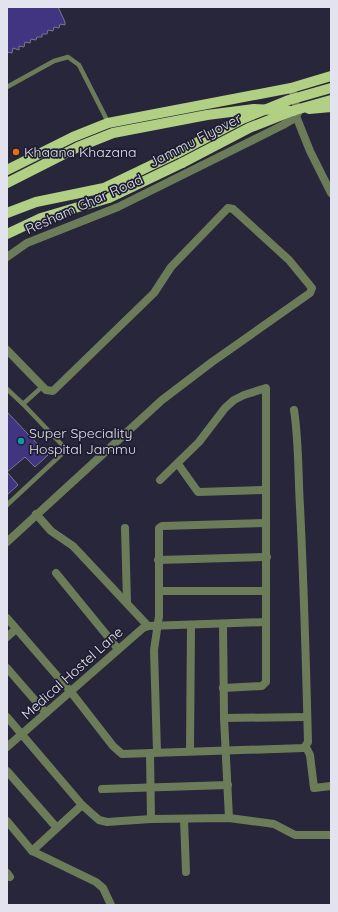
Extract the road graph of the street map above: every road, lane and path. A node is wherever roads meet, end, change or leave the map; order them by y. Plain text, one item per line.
1 (331, 76) edge
2 (7, 86) edge
3 (291, 88) junction
4 (331, 88) edge
5 (331, 100) edge
6 (331, 107) edge
7 (297, 113) junction
8 (108, 123) junction
9 (7, 170) edge
10 (7, 183) edge
11 (331, 193) edge
12 (7, 213) edge
13 (7, 234) edge
14 (7, 257) edge
15 (7, 350) edge
16 (42, 386) junction
17 (7, 389) edge
18 (24, 404) junction
19 (294, 410) dead end
20 (178, 464) junction
21 (160, 480) dead end
22 (266, 490) junction
23 (7, 505) edge
24 (36, 514) junction
25 (266, 523) junction
26 (125, 528) dead end
27 (7, 542) edge
28 (267, 557) junction
29 (158, 560) junction
30 (56, 573) dead end
31 (159, 591) junction
32 (266, 591) junction
33 (127, 602) junction
34 (7, 618) edge
35 (266, 622) junction
36 (223, 624) junction
37 (158, 625) junction
38 (191, 625) junction
39 (148, 626) junction
40 (16, 629) junction
41 (7, 637) edge
42 (118, 649) junction
43 (7, 668) edge
44 (223, 688) junction
45 (71, 692) junction
46 (46, 713) junction
47 (7, 717) edge
48 (307, 717) junction
49 (224, 718) junction
50 (22, 734) junction
51 (7, 747) edge
52 (306, 747) junction
53 (226, 750) junction
54 (190, 751) junction
55 (154, 753) junction
56 (7, 771) edge
57 (228, 785) junction
58 (331, 786) edge
59 (150, 788) junction
60 (102, 789) dead end
61 (82, 806) junction
62 (229, 818) junction
63 (151, 819) junction
64 (184, 819) junction
65 (7, 821) edge
66 (57, 828) junction
67 (331, 835) edge
68 (32, 851) junction
69 (186, 872) dead end
70 (111, 905) edge

1 - 3 main road
2 - 8 lane
3 - 7 street
3 - 8 main road
4 - 12 main road, Jammu Flyover, bridge
5 - 13 main road, Jammu Flyover, bridge
6 - 7 main road
7 - 10 main road
7 - 11 street
7 - 14 street, Resham Ghar Road
8 - 9 main road
15 - 16 street
16 - 18 lane
16 - 24 street
17 - 18 lane
18 - 23 lane
19 - 48 street
20 - 21 street
20 - 22 street
20 - 22 street
22 - 25 street
24 - 27 street
24 - 33 street
25 - 28 street
25 - 29 street
26 - 33 street
28 - 29 street
28 - 32 street
29 - 31 street
30 - 42 street
31 - 32 street
31 - 37 street
32 - 35 street
33 - 39 street
34 - 40 street
35 - 36 street, Medical Hostel Lane
35 - 44 street
36 - 38 street, Medical Hostel Lane
36 - 44 street
37 - 38 street, Medical Hostel Lane
37 - 39 street, Medical Hostel Lane
37 - 55 street
38 - 54 street
39 - 42 street, Medical Hostel Lane
40 - 41 street
40 - 45 street
42 - 45 street, Medical Hostel Lane
43 - 46 street
44 - 49 street
45 - 46 street, Medical Hostel Lane
45 - 55 street
46 - 50 street, Medical Hostel Lane
47 - 50 street
48 - 49 street
48 - 52 street
49 - 53 street
50 - 51 street, Medical Hostel Lane
50 - 61 street
52 - 53 street
52 - 58 street
53 - 54 street
53 - 57 street
54 - 55 street
55 - 59 street
56 - 66 street
57 - 59 street
57 - 62 street
59 - 60 street
59 - 63 street
61 - 63 street
61 - 66 street
62 - 64 street
62 - 67 street
63 - 64 street
64 - 69 street
65 - 68 street
66 - 68 street
68 - 70 street

